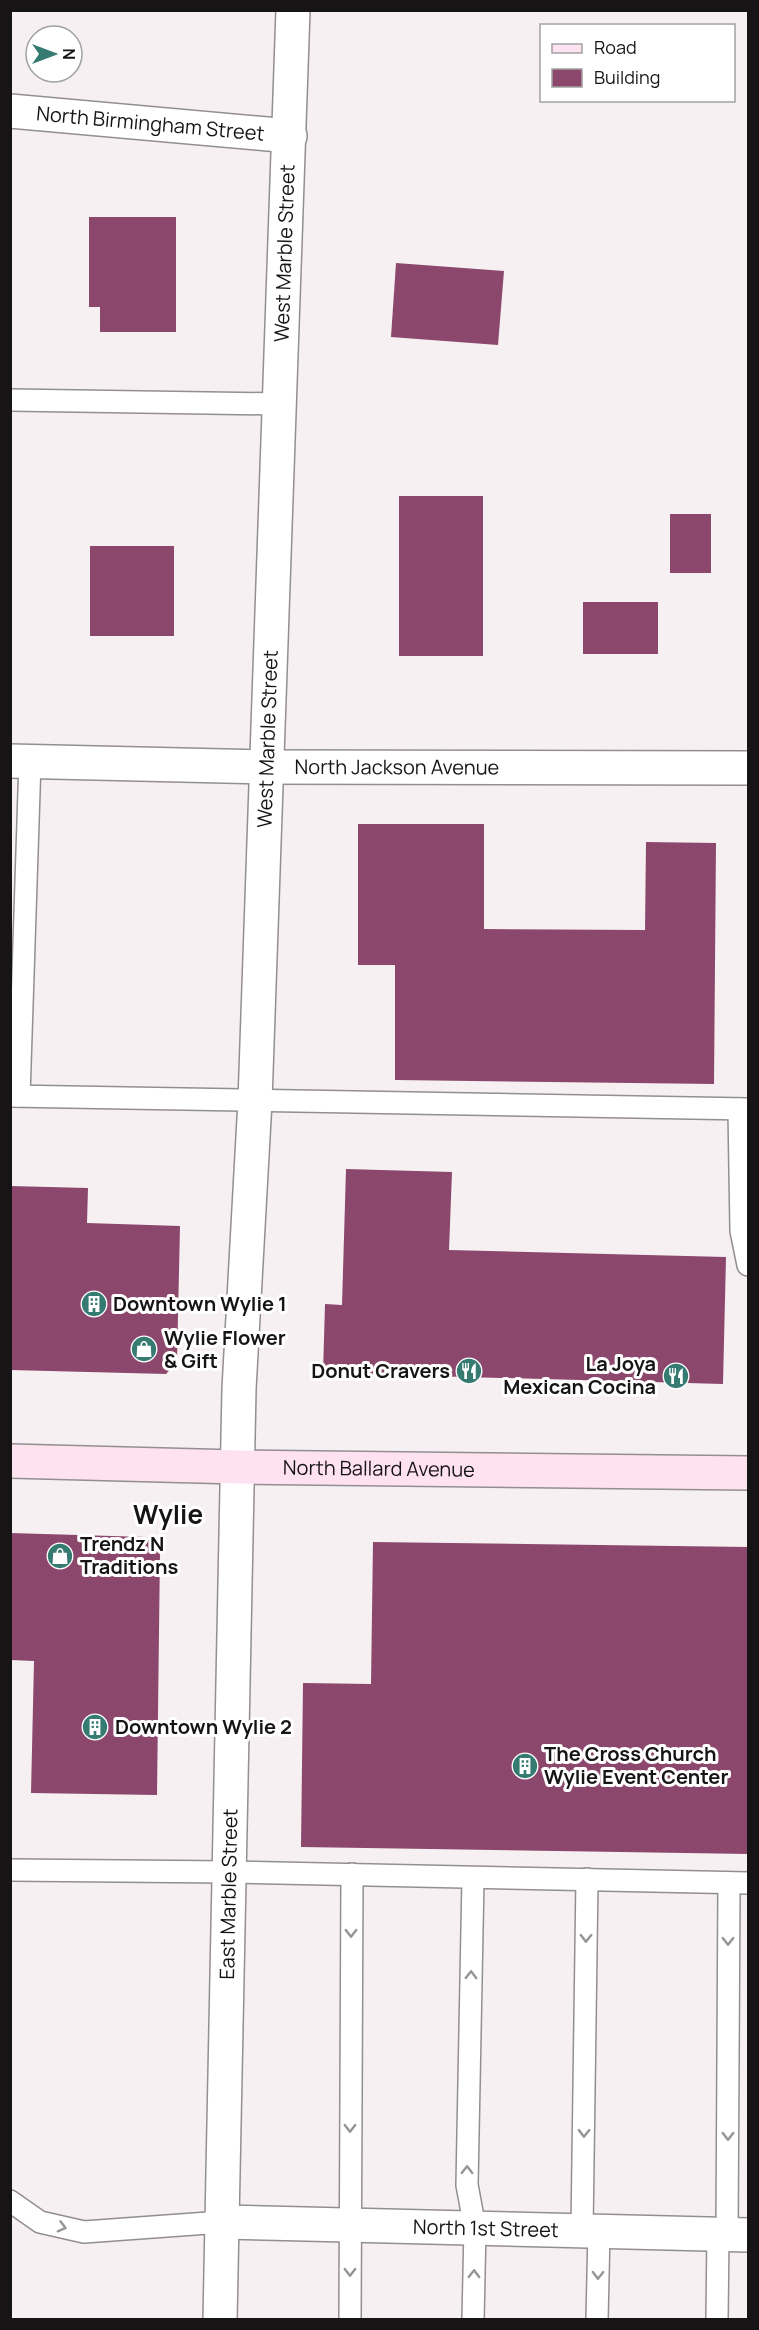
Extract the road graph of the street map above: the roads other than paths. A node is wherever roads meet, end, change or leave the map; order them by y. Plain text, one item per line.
1 (293, 10) edge
2 (10, 111) edge
3 (290, 136) junction
4 (10, 400) edge
5 (281, 404) junction
6 (20, 761) edge
7 (265, 767) junction
8 (748, 768) edge
9 (15, 1096) edge
10 (255, 1101) junction
11 (744, 1109) edge
12 (748, 1265) edge
13 (10, 1461) edge
14 (237, 1467) junction
15 (748, 1473) edge
16 (10, 1870) edge
17 (229, 1872) junction
18 (352, 1874) junction
19 (473, 1878) junction
20 (587, 1880) junction
21 (739, 1883) edge
22 (10, 2201) edge
23 (222, 2222) junction
24 (350, 2225) junction
25 (475, 2228) junction
26 (590, 2231) junction
27 (731, 2234) edge
28 (220, 2319) edge
29 (350, 2319) edge
30 (473, 2319) edge
31 (597, 2319) edge
32 (717, 2319) edge

1 - 3 street, West Marble Street
2 - 3 street, North Birmingham Street
3 - 5 street, West Marble Street
4 - 5 lane
5 - 7 street, West Marble Street
6 - 7 street, North Jackson Avenue
6 - 9 lane
7 - 8 street, North Jackson Avenue
7 - 10 street, West Marble Street
9 - 10 lane
10 - 11 lane
10 - 14 street, West Marble Street
11 - 12 lane
13 - 14 main road, North Ballard Avenue
14 - 15 main road, North Ballard Avenue
14 - 17 street, East Marble Street
16 - 17 lane
17 - 18 lane
17 - 23 street, East Marble Street
18 - 19 lane
18 -> 24 lane
19 - 20 lane
25 -> 19 lane
20 - 21 lane
20 -> 26 lane
21 -> 27 lane
22 -> 23 lane
23 - 24 street, North 1st Street
23 - 28 street, East Marble Street
24 - 25 street, North 1st Street
24 -> 29 lane
25 - 26 street, North 1st Street
30 -> 25 lane
26 - 27 street, North 1st Street
26 -> 31 lane
27 - 32 lane

